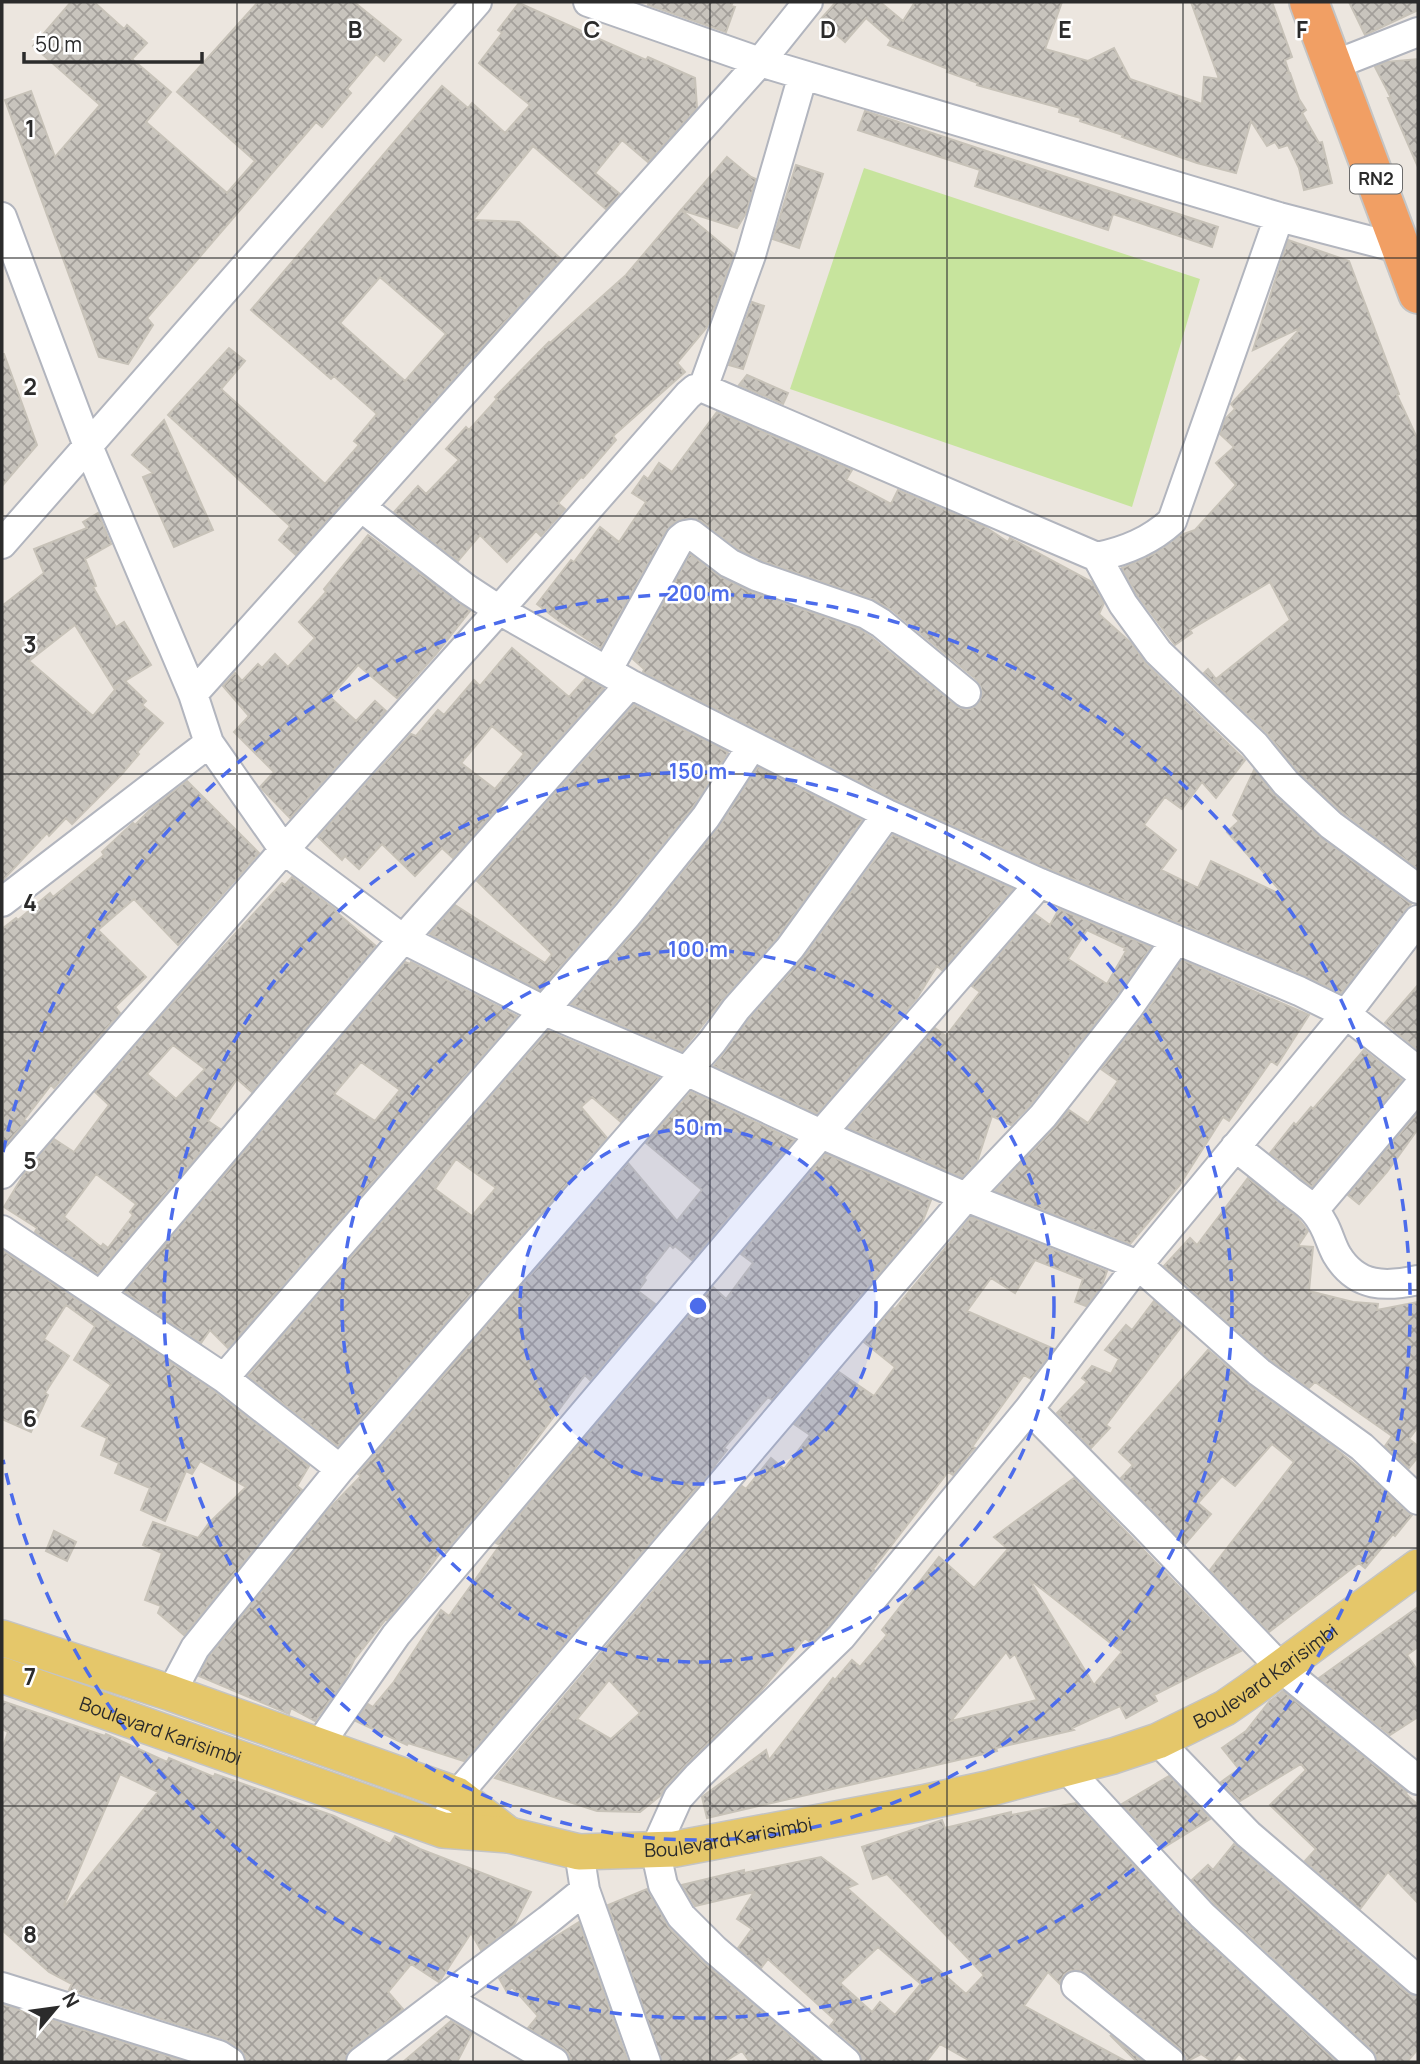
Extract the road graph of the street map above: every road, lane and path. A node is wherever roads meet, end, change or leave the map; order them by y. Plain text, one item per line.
1 (477, 2) edge
2 (588, 2) edge
3 (808, 2) edge
4 (1309, 2) edge
5 (1418, 32) edge
6 (760, 62) junction
7 (1334, 65) junction
8 (803, 75) junction
9 (2, 217) edge
10 (1279, 217) junction
11 (1402, 250) junction
12 (1418, 294) edge
13 (703, 388) junction
14 (88, 446) junction
15 (361, 507) junction
16 (2, 544) edge
17 (1097, 557) junction
18 (499, 610) junction
19 (618, 678) junction
20 (966, 693) dead end
21 (193, 694) junction
22 (209, 743) junction
23 (752, 746) junction
24 (887, 814) junction
25 (284, 850) junction
26 (1040, 883) junction
27 (1418, 889) edge
28 (2, 902) edge
29 (1418, 920) edge
30 (403, 939) junction
31 (1176, 940) junction
32 (545, 1010) junction
33 (1346, 1014) junction
34 (687, 1071) junction
35 (1418, 1071) edge
36 (1418, 1087) edge
37 (821, 1134) junction
38 (1235, 1147) junction
39 (2, 1174) edge
40 (966, 1197) junction
41 (1314, 1210) junction
42 (2, 1230) edge
43 (1139, 1265) junction
44 (1418, 1280) edge
45 (101, 1295) junction
46 (224, 1378) junction
47 (1029, 1409) junction
48 (340, 1469) junction
49 (1418, 1500) edge
50 (1418, 1567) edge
51 (2, 1638) edge
52 (1282, 1669) junction
53 (2, 1675) edge
54 (171, 1693) junction
55 (1158, 1741) junction
56 (319, 1745) junction
57 (1066, 1769) junction
58 (1418, 1780) edge
59 (457, 1795) junction
60 (443, 1830) junction
61 (509, 1835) junction
62 (655, 1849) junction
63 (579, 1852) junction
64 (585, 1890) junction
65 (1418, 1980) edge
66 (1076, 1986) dead end
67 (2, 1987) edge
68 (445, 1998) junction
69 (230, 2062) edge
70 (361, 2062) edge
71 (554, 2062) edge
72 (646, 2062) edge
73 (846, 2062) edge
74 (1170, 2062) edge
75 (1361, 2062) edge

1 - 14 street
2 - 6 street
3 - 6 street
4 - 7 highway, RN2
5 - 7 street
6 - 8 street
6 - 15 street
7 - 11 highway, RN2
8 - 10 street
8 - 13 street
9 - 14 street
10 - 11 street
10 - 17 street
11 - 12 highway, RN2
13 - 17 street
13 - 18 street
14 - 16 street
14 - 21 street
15 - 18 street
15 - 21 street
17 - 27 street
18 - 19 street
18 - 25 street
19 - 20 street
19 - 23 street
19 - 30 street
21 - 22 street
22 - 25 street
22 - 28 street
23 - 24 street
23 - 32 street
24 - 26 street
24 - 34 street
25 - 30 street
25 - 39 street
26 - 31 street
26 - 37 street
29 - 33 street
30 - 32 street
30 - 45 street
31 - 33 street
31 - 40 street
32 - 34 street
32 - 46 street
33 - 35 street
33 - 38 street
34 - 37 street
34 - 48 street
36 - 41 street
37 - 40 street
37 - 56 street
38 - 41 street
38 - 43 street
40 - 43 street
40 - 59 street
41 - 44 street
42 - 45 street
43 - 47 street
43 - 49 street
45 - 46 street
46 - 48 street
47 - 52 street
47 - 62 street
48 - 54 street
50 - 52 main road, Boulevard Karisimbi
51 - 54 main road
52 - 55 main road, Boulevard Karisimbi
52 - 58 street
53 - 60 main road, Boulevard Karisimbi
54 - 56 main road
55 - 57 main road, Boulevard Karisimbi
55 - 65 street
56 - 59 main road
57 - 62 main road, Boulevard Karisimbi
57 - 75 street
59 - 60 street
59 - 61 main road
60 - 61 main road, Boulevard Karisimbi
61 - 63 main road, Boulevard Karisimbi
62 - 63 main road, Boulevard Karisimbi
62 - 73 street
63 - 64 street
64 - 68 street
64 - 72 street
66 - 74 street
67 - 69 street
68 - 70 street
68 - 71 street

